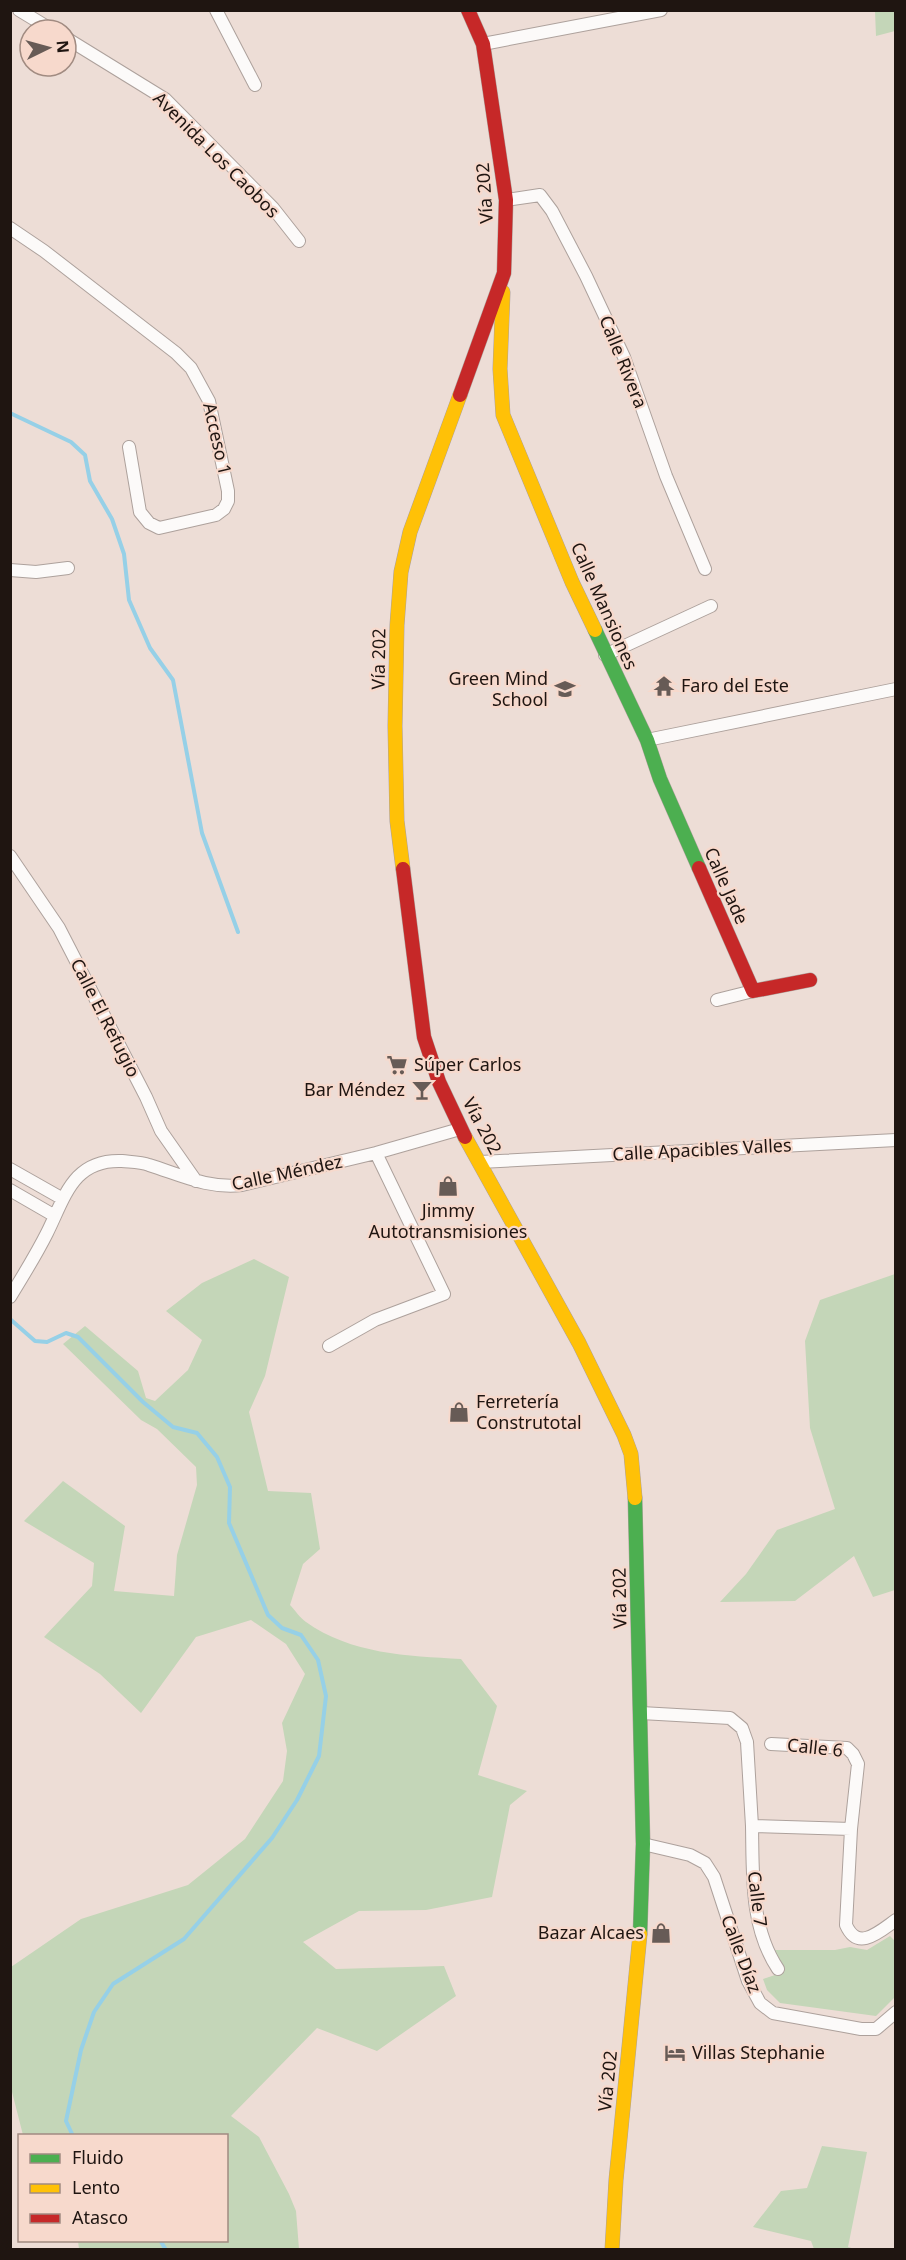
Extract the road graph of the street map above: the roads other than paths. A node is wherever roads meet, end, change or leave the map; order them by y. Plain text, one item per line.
1 (20, 10) edge
2 (216, 10) edge
3 (468, 10) edge
4 (661, 10) edge
5 (33, 18) edge
6 (483, 44) junction
7 (78, 45) edge
8 (255, 85) dead end
9 (506, 200) junction
10 (10, 228) edge
11 (299, 241) dead end
12 (504, 273) junction
13 (129, 447) dead end
14 (68, 568) dead end
15 (705, 569) dead end
16 (10, 570) edge
17 (711, 606) dead end
18 (605, 655) junction
19 (896, 689) edge
20 (647, 740) junction
21 (10, 856) edge
22 (810, 980) dead end
23 (753, 991) junction
24 (717, 1000) dead end
25 (460, 1130) junction
26 (896, 1140) edge
27 (376, 1153) junction
28 (480, 1162) junction
29 (10, 1169) edge
30 (196, 1181) junction
31 (10, 1190) edge
32 (63, 1199) junction
33 (55, 1215) junction
34 (10, 1297) edge
35 (329, 1346) dead end
36 (641, 1713) junction
37 (771, 1744) dead end
38 (752, 1826) junction
39 (851, 1829) junction
40 (643, 1844) junction
41 (896, 1920) edge
42 (778, 1969) dead end
43 (896, 2012) edge
44 (612, 2250) edge

1 - 5 street
2 - 8 street
3 - 6 main road, Vía 202
4 - 6 street
6 - 9 main road, Vía 202
7 - 11 street, Avenida Los Caobos
9 - 12 main road, Vía 202
9 - 15 street, Calle Rivera
10 - 13 street, Acceso 1
12 - 18 main road, Calle Mansiones
12 - 25 main road, Vía 202
14 - 16 street
17 - 18 street
18 - 20 main road, Calle Mansiones
19 - 20 street
20 - 23 main road, Calle Jade
21 - 30 street, Calle El Refugio
22 - 23 main road
23 - 24 street
25 - 27 street, Calle Méndez
25 - 28 main road, Vía 202
26 - 28 street, Calle Apacibles Valles
27 - 30 street, Calle Méndez
27 - 35 street
28 - 36 main road, Vía 202
29 - 32 street
30 - 32 street, Calle Méndez
31 - 33 street
32 - 33 street, Calle Méndez
33 - 34 street, Calle Méndez
36 - 38 street, Calle 7
36 - 40 main road, Vía 202
37 - 39 street, Calle 6
38 - 39 street
38 - 42 street, Calle 7
39 - 41 street, Calle 6
40 - 43 street, Calle Díaz
40 - 44 main road, Vía 202

